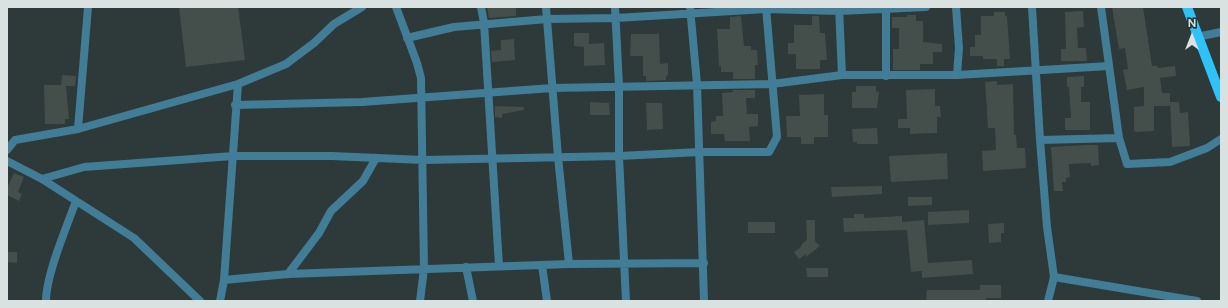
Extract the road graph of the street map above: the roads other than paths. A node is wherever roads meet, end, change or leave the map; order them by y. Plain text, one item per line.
1 (88, 7) edge
2 (362, 7) edge
3 (396, 7) edge
4 (482, 7) edge
5 (546, 7) edge
6 (615, 7) edge
7 (926, 7) edge
8 (956, 7) edge
9 (1032, 7) edge
10 (1101, 7) edge
11 (1188, 7) edge
12 (766, 8) edge
13 (886, 8) edge
14 (839, 9) edge
15 (690, 10) edge
16 (616, 18) junction
17 (547, 19) junction
18 (484, 23) junction
19 (1221, 32) edge
20 (1197, 36) junction
21 (408, 38) junction
22 (1109, 66) junction
23 (1037, 71) junction
24 (842, 75) junction
25 (957, 75) junction
26 (886, 76) junction
27 (238, 84) junction
28 (697, 84) junction
29 (772, 84) junction
30 (619, 86) junction
31 (552, 88) junction
32 (488, 93) junction
33 (1221, 97) edge
34 (423, 98) junction
35 (235, 105) junction
36 (78, 129) junction
37 (1118, 138) junction
38 (1221, 139) edge
39 (1040, 140) junction
40 (7, 150) edge
41 (700, 152) junction
42 (233, 156) junction
43 (619, 156) junction
44 (558, 157) junction
45 (376, 158) junction
46 (492, 159) junction
47 (423, 160) junction
48 (7, 161) edge
49 (42, 179) junction
50 (76, 201) junction
51 (624, 263) junction
52 (704, 263) junction
53 (569, 264) junction
54 (542, 265) junction
55 (499, 266) junction
56 (466, 267) junction
57 (424, 269) junction
58 (288, 274) junction
59 (1054, 277) junction
60 (224, 280) junction
61 (46, 301) edge
62 (200, 301) edge
63 (220, 301) edge
64 (420, 301) edge
65 (473, 301) edge
66 (547, 301) edge
67 (626, 301) edge
68 (704, 301) edge
69 (1048, 301) edge
70 (1197, 301) edge

1 - 36 street
2 - 27 street
3 - 21 street
4 - 18 street
5 - 17 street
6 - 16 street
7 - 13 street
8 - 25 street
9 - 23 street
10 - 22 street
11 - 20 main road
12 - 14 street
12 - 15 street
12 - 29 street
13 - 14 street
13 - 26 street
14 - 24 street
15 - 16 street
15 - 28 street
16 - 17 street
16 - 30 street
17 - 18 street
17 - 31 street
18 - 21 street
18 - 32 street
19 - 20 street
20 - 33 main road
21 - 34 street
22 - 23 street
22 - 37 street
23 - 25 street
23 - 39 street
24 - 26 street
24 - 29 street
25 - 26 street
27 - 35 street
27 - 36 street
28 - 29 street
28 - 30 street
28 - 41 street
29 - 41 street
30 - 31 street
30 - 43 street
31 - 32 street
31 - 44 street
32 - 34 street
32 - 46 street
34 - 35 street
34 - 47 street
35 - 42 street
36 - 40 street
37 - 38 street
37 - 39 street
39 - 59 street
41 - 43 street
41 - 52 street
42 - 45 street
42 - 49 street
42 - 60 street
43 - 44 street
43 - 51 street
44 - 46 street
44 - 53 street
45 - 47 street
45 - 58 street
46 - 47 street
46 - 55 street
47 - 57 street
48 - 49 street
49 - 50 street
50 - 61 street
50 - 62 street
51 - 52 street
51 - 53 street
51 - 67 street
52 - 68 street
53 - 54 street
54 - 55 street
54 - 66 street
55 - 56 street
56 - 57 street
56 - 65 street
57 - 58 street
57 - 64 street
58 - 60 street
59 - 69 street
59 - 70 street
60 - 63 street

